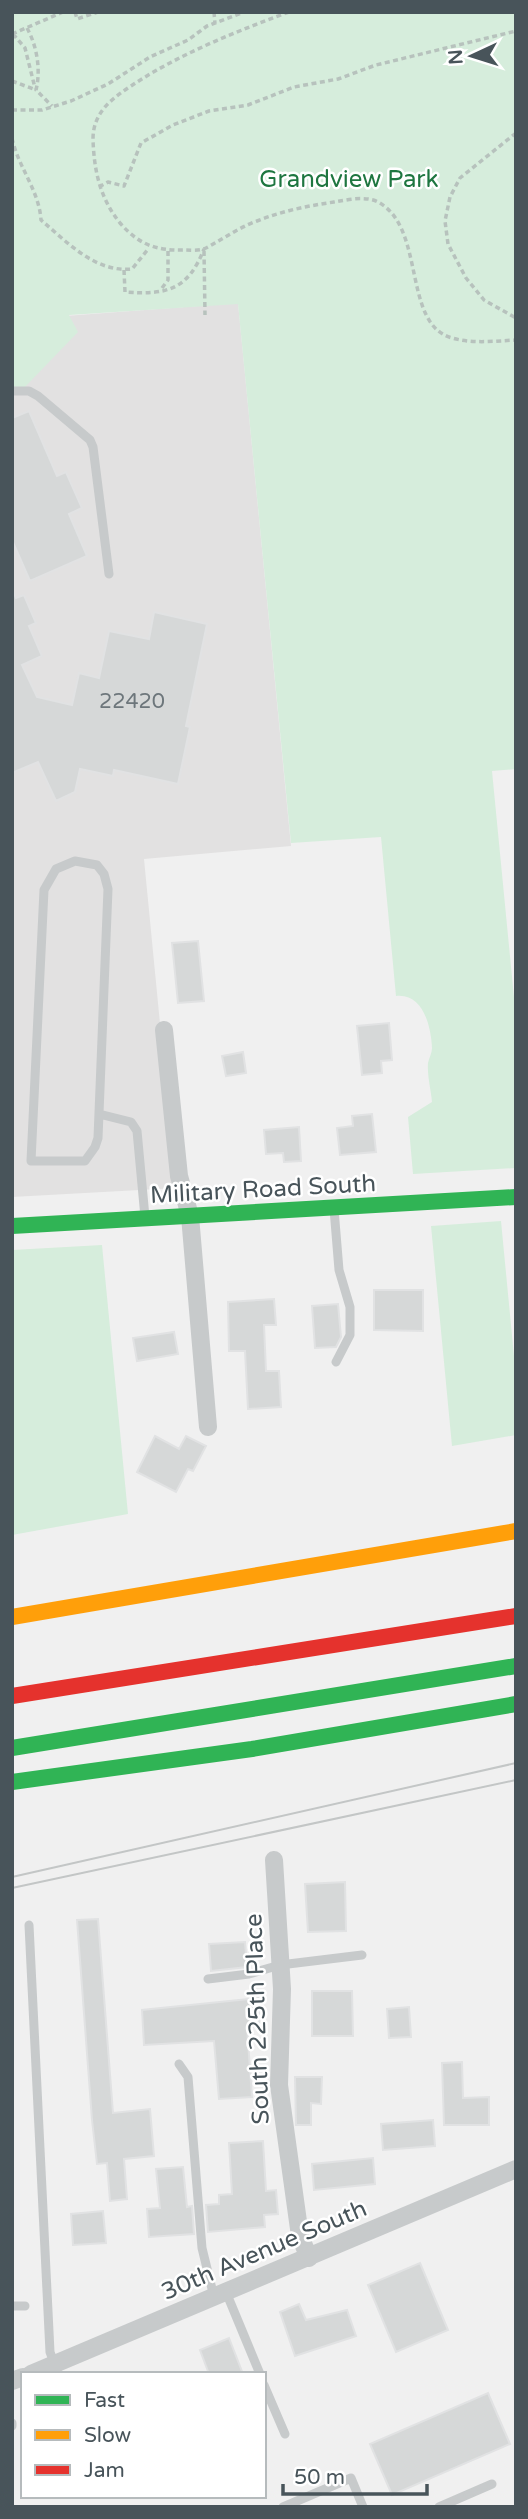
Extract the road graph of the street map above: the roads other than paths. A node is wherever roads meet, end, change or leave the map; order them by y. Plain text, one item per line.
1 (12, 391) edge
2 (109, 574) dead end
3 (164, 1030) dead end
4 (99, 1114) junction
5 (516, 1196) edge
6 (334, 1208) junction
7 (190, 1216) junction
8 (145, 1219) junction
9 (12, 1226) edge
10 (336, 1362) dead end
11 (208, 1427) dead end
12 (516, 1523) edge
13 (516, 1531) edge
14 (400, 1551) junction
15 (516, 1616) edge
16 (12, 1617) edge
17 (516, 1666) edge
18 (12, 1696) edge
19 (516, 1704) edge
20 (12, 1748) edge
21 (12, 1782) edge
22 (274, 1860) dead end
23 (29, 1925) dead end
24 (362, 1955) dead end
25 (281, 1965) junction
26 (208, 1979) dead end
27 (179, 2064) dead end
28 (516, 2169) edge
29 (309, 2258) junction
30 (220, 2295) junction
31 (12, 2306) edge
32 (25, 2306) dead end
33 (56, 2369) edge
34 (259, 2372) edge
35 (266, 2390) edge
36 (285, 2434) dead end
37 (492, 2484) dead end
38 (283, 2507) edge
39 (363, 2507) edge
40 (439, 2507) edge

1 - 2 lane
3 - 7 street
4 - 4 lane
4 - 8 lane
5 - 6 main road, Military Road South
6 - 7 main road, Military Road South
6 - 10 lane
7 - 8 main road, Military Road South
7 - 11 street
8 - 9 main road, Military Road South
12 - 14 main road
13 - 14 main road
14 - 16 main road
15 - 18 main road
17 - 20 main road
19 - 21 main road
22 - 25 street, South 225th Place
23 - 33 lane
24 - 25 lane
25 - 26 lane
25 - 29 street, South 225th Place
27 - 30 lane
28 - 29 street, 30th Avenue South
29 - 30 street, 30th Avenue South
30 - 33 street, 30th Avenue South
30 - 34 lane
31 - 32 lane
35 - 36 lane
37 - 40 lane
38 - 39 lane

